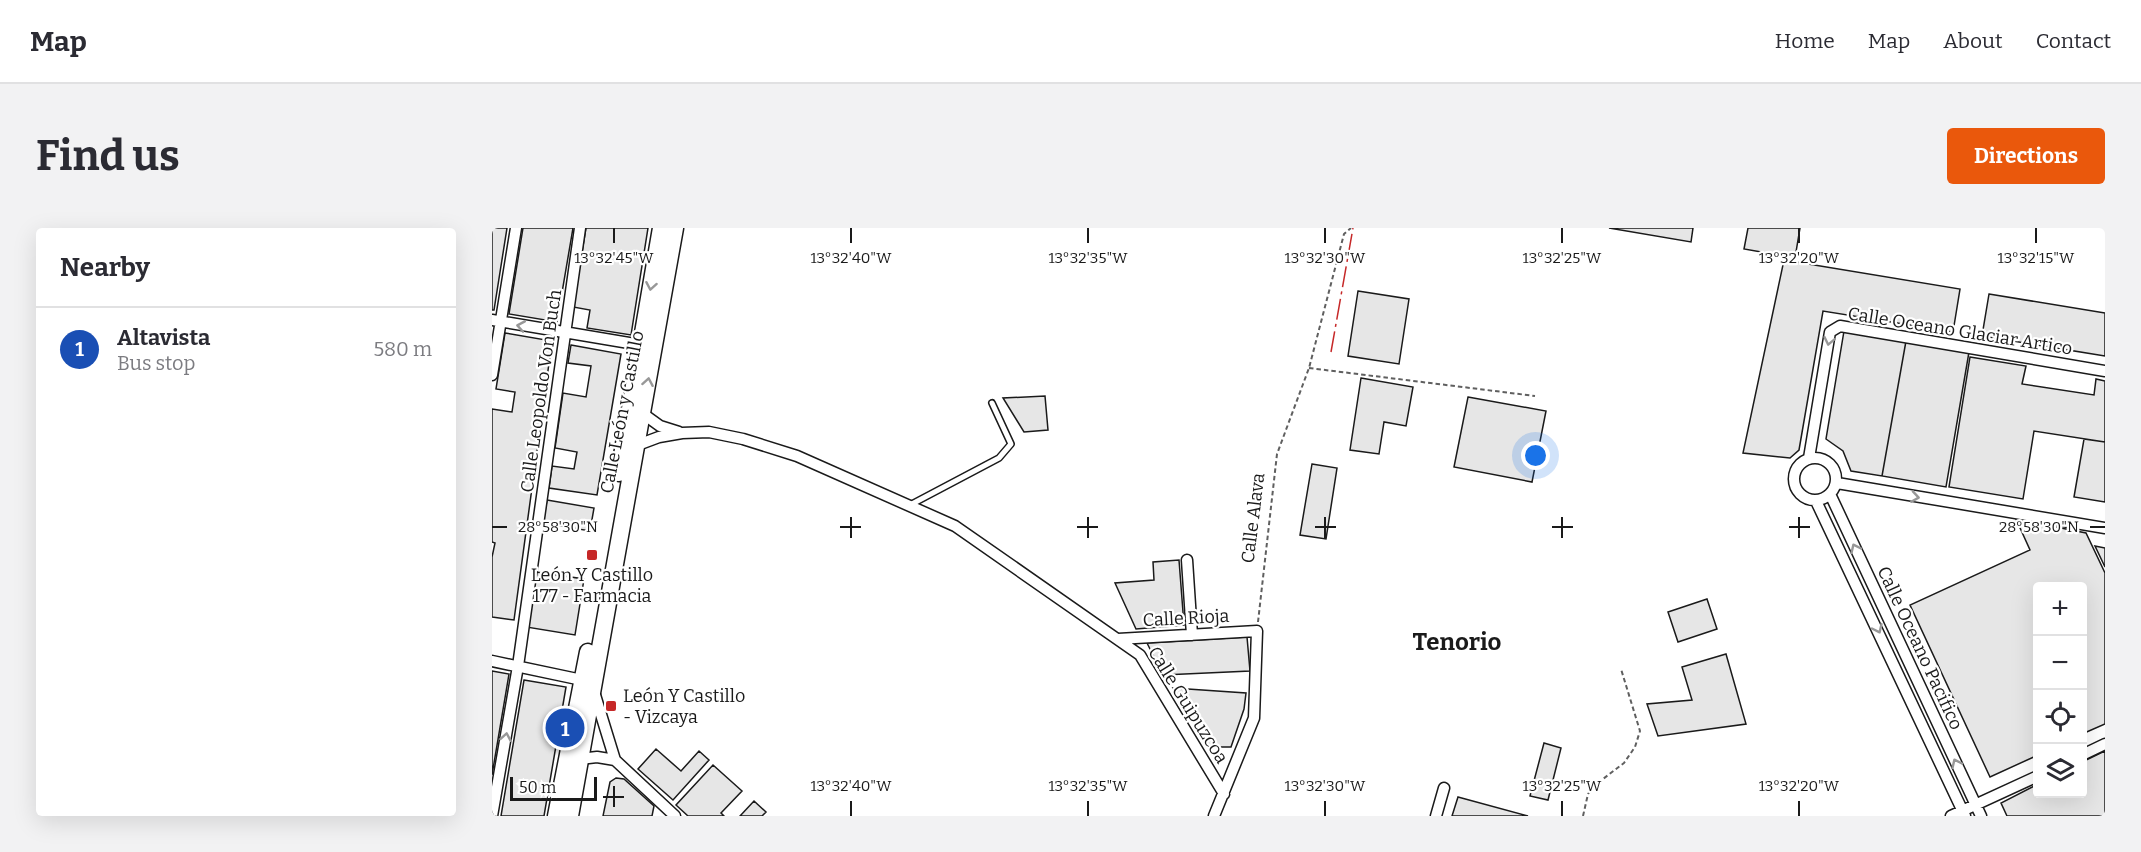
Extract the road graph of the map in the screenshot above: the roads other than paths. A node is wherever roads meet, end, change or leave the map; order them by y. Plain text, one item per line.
1 (516, 228) edge
2 (580, 228) edge
3 (661, 228) edge
4 (675, 228) edge
5 (496, 321) edge
6 (566, 334) junction
7 (641, 345) junction
8 (2105, 370) edge
9 (492, 375) edge
10 (992, 403) dead end
11 (642, 413) junction
12 (682, 433) junction
13 (635, 446) junction
14 (1809, 458) junction
15 (1837, 483) junction
16 (1830, 494) junction
17 (1816, 501) junction
18 (909, 506) junction
19 (2105, 528) edge
20 (1187, 560) dead end
21 (1192, 635) junction
22 (1118, 639) junction
23 (492, 661) edge
24 (518, 666) junction
25 (587, 684) junction
26 (607, 736) junction
27 (2105, 744) edge
28 (2087, 753) edge
29 (597, 757) junction
30 (580, 759) junction
31 (615, 760) junction
32 (2033, 778) edge
33 (1444, 788) dead end
34 (1224, 794) junction
35 (1975, 804) junction
36 (1964, 813) edge
37 (492, 816) edge
38 (556, 816) edge
39 (570, 816) edge
40 (675, 816) edge
41 (1214, 816) edge
42 (1436, 816) edge
43 (1951, 816) edge
44 (1981, 816) edge

1 - 5 street
2 - 6 street, Calle Leopoldo Von Buch
3 -> 7 main road, Calle León y Castillo
11 -> 4 main road, Calle León y Castillo
6 -> 5 street
5 - 9 street
6 - 7 street
6 - 24 street, Calle Leopoldo Von Buch
7 - 25 main road, Calle León y Castillo
8 -> 14 street, Calle Oceano Glaciar Artico
10 - 18 lane
11 - 12 street
11 - 13 main road, Calle León y Castillo
12 - 13 street
12 - 18 street, Calle Guipuzcoa
13 - 25 main road, Calle León y Castillo
14 - 15 street
14 - 17 street
15 - 16 street
15 -> 19 street
16 - 17 street
35 -> 16 street, Calle Oceano Pacifico
17 -> 36 street, Calle Oceano Pacifico
18 - 22 street, Calle Guipuzcoa
20 - 21 street
21 - 22 street, Calle Rioja
21 - 34 street, Calle Rioja
22 - 34 street, Calle Guipuzcoa
23 - 24 street
24 - 25 street
37 -> 24 street, Calle Leopoldo Von Buch
25 - 26 street
25 - 30 main road, Calle León y Castillo
25 - 38 main road, Calle León y Castillo
26 - 29 street
26 - 31 street
27 - 28 street
29 - 30 street
29 - 31 street
30 - 39 main road, Calle León y Castillo
31 - 40 street
32 - 35 street
33 - 42 street
34 - 41 street
35 - 36 street
35 - 44 street, Calle Oceano Pacifico
36 - 43 street

